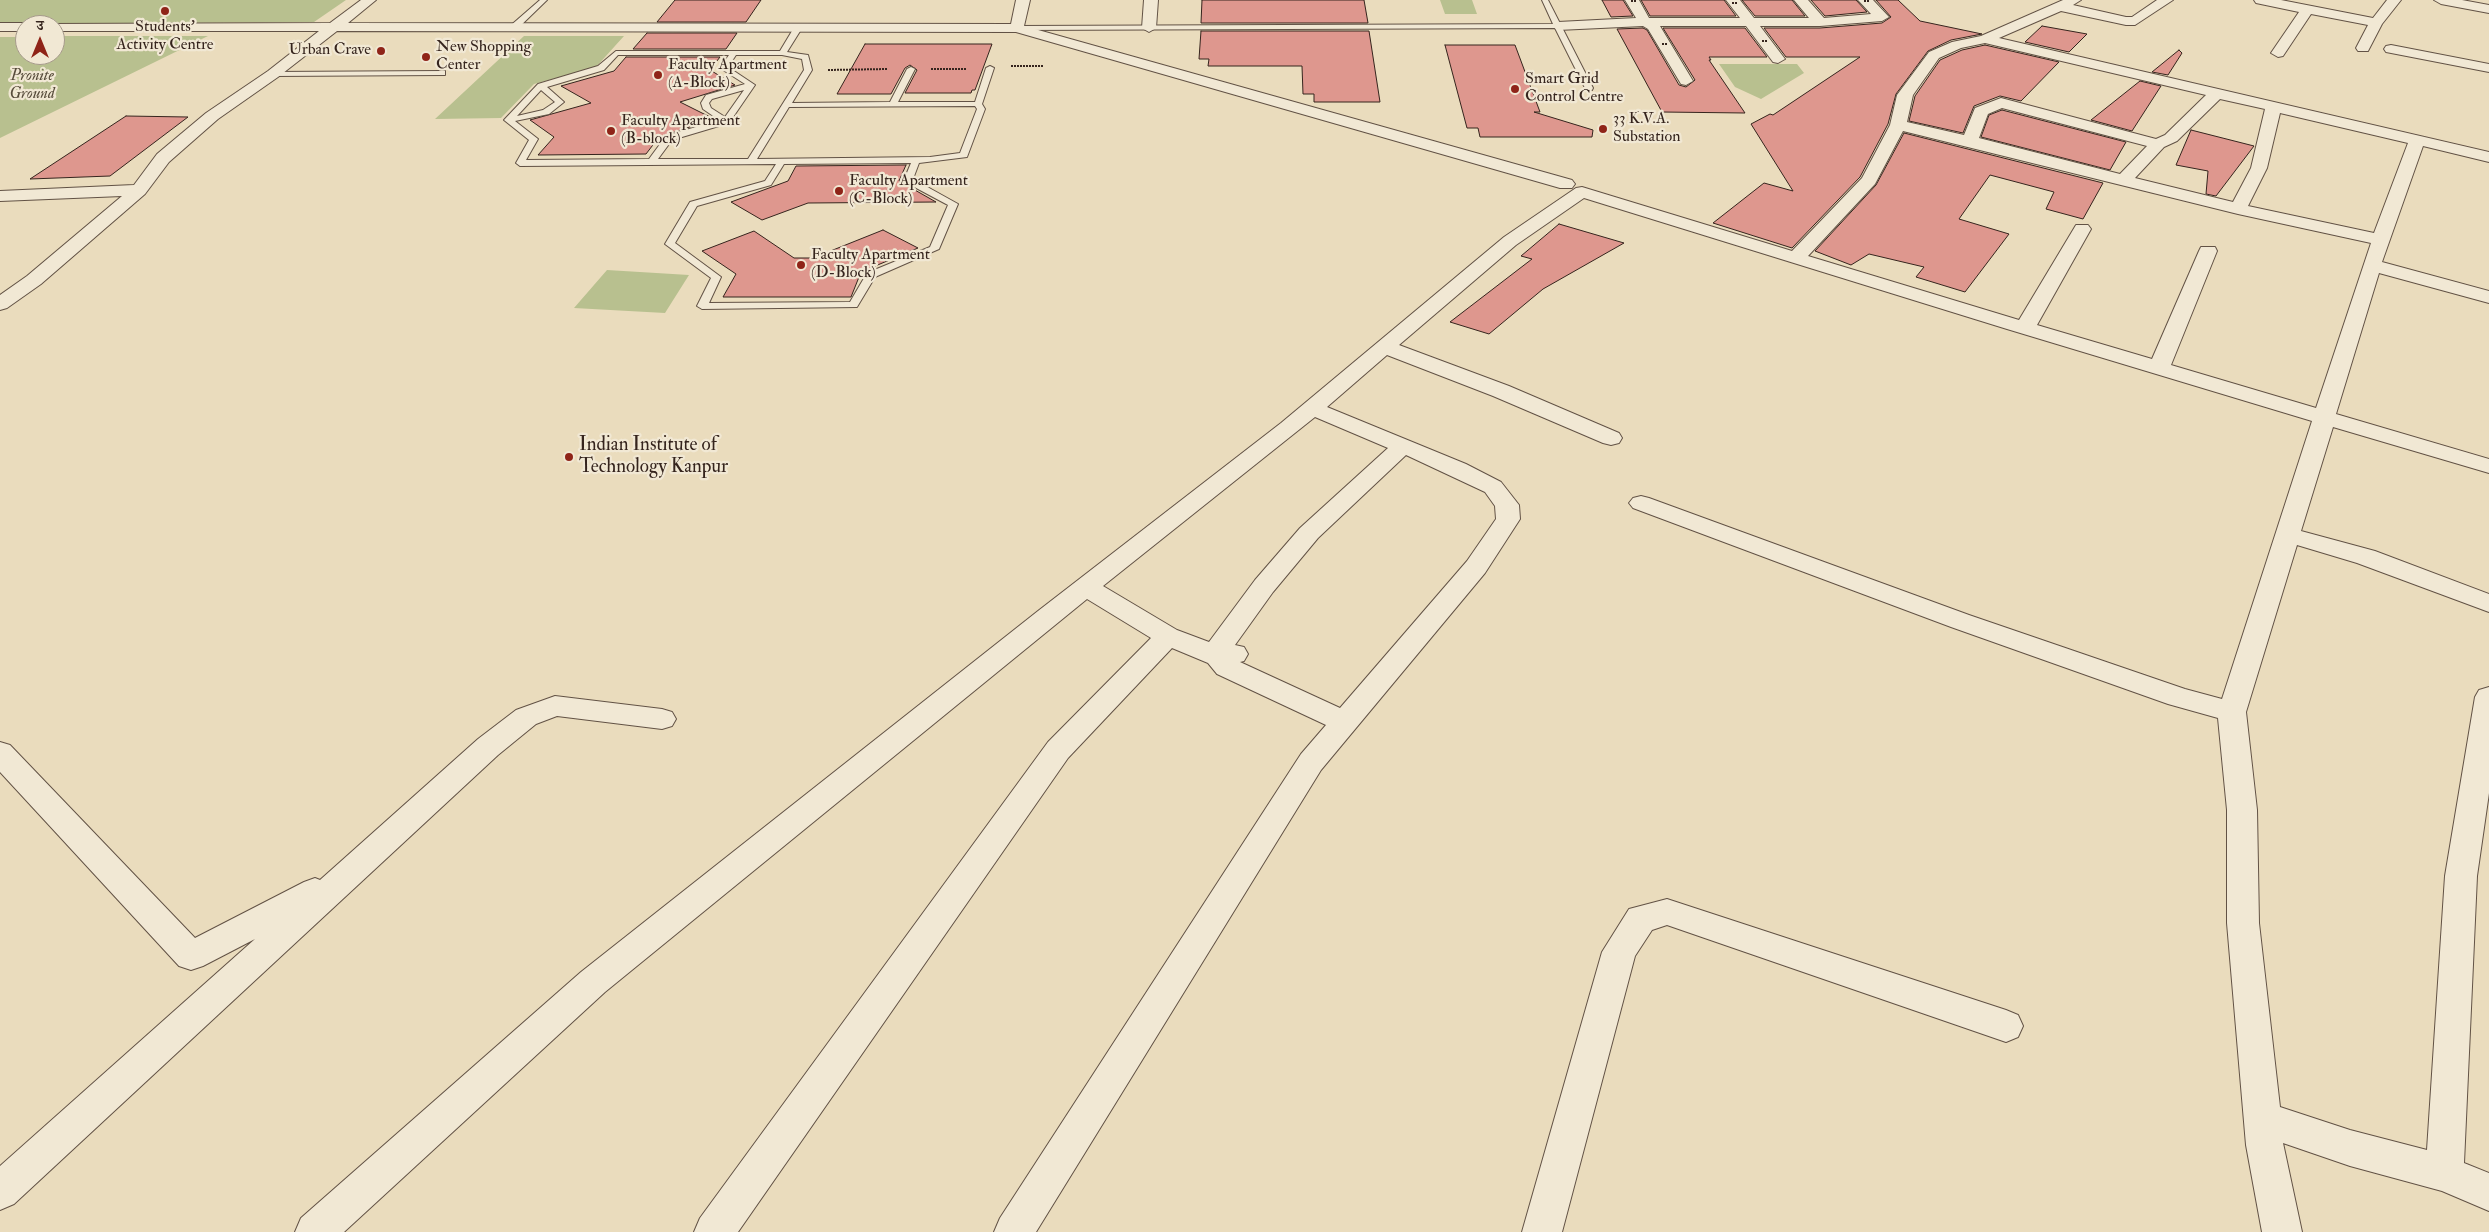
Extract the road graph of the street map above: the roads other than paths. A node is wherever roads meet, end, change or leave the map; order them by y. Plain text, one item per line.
1 (369, 0) edge
2 (544, 0) edge
3 (1023, 0) edge
4 (1151, 0) edge
5 (1545, 0) edge
6 (1801, 0) edge
7 (2166, 0) edge
8 (2261, 0) edge
9 (2394, 0) edge
10 (2441, 0) edge
11 (1633, 1) edge
12 (1866, 1) edge
13 (1734, 2) edge
14 (2066, 3) edge
15 (2307, 9) junction
16 (2489, 9) edge
17 (1646, 22) junction
18 (1750, 22) junction
19 (1820, 22) junction
20 (2376, 23) junction
21 (333, 26) junction
22 (1558, 26) junction
23 (0, 27) edge
24 (15, 27) edge
25 (65, 27) edge
26 (798, 28) junction
27 (1017, 28) junction
28 (1149, 28) junction
29 (512, 29) junction
30 (1985, 39) junction
31 (2363, 48) dead end
32 (2391, 49) dead end
33 (782, 52) junction
34 (734, 53) junction
35 (2278, 53) dead end
36 (1778, 59) dead end
37 (2487, 63) edge
38 (990, 68) dead end
39 (911, 69) dead end
40 (442, 73) dead end
41 (274, 74) junction
42 (1686, 81) dead end
43 (751, 85) junction
44 (541, 86) junction
45 (1589, 88) dead end
46 (2217, 93) junction
47 (978, 104) junction
48 (786, 105) junction
49 (892, 105) junction
50 (2273, 108) junction
51 (508, 120) junction
52 (726, 121) junction
53 (1898, 125) junction
54 (2417, 140) junction
55 (1970, 141) junction
56 (2158, 144) junction
57 (2489, 156) edge
58 (916, 160) junction
59 (750, 161) junction
60 (652, 162) junction
61 (781, 162) junction
62 (2124, 180) junction
63 (1566, 184) dead end
64 (139, 190) junction
65 (0, 196) edge
66 (2238, 209) junction
67 (2082, 230) dead end
68 (2381, 240) junction
69 (2208, 251) dead end
70 (1796, 258) junction
71 (2372, 265) junction
72 (2489, 296) edge
73 (0, 304) edge
74 (2025, 328) junction
75 (1384, 347) junction
76 (2159, 368) junction
77 (1312, 408) junction
78 (2325, 417) junction
79 (1611, 438) dead end
80 (1404, 446) junction
81 (2489, 466) edge
82 (1641, 504) dead end
83 (2289, 535) junction
84 (1085, 586) junction
85 (2489, 603) edge
86 (1168, 636) junction
87 (1226, 655) junction
88 (2488, 711) edge
89 (2232, 712) junction
90 (662, 719) dead end
91 (1344, 722) junction
92 (0, 753) edge
93 (347, 875) junction
94 (2006, 1026) dead end
95 (2262, 1118) junction
96 (2446, 1173) junction
97 (0, 1191) edge
98 (2489, 1192) edge
99 (315, 1232) edge
100 (714, 1232) edge
101 (1014, 1232) edge
102 (1542, 1232) edge
103 (2282, 1232) edge

1 - 21 street
2 - 29 lane
3 - 27 street
4 - 28 street
5 - 22 lane
6 - 19 street
7 - 14 street
8 - 15 street
9 - 20 street
10 - 16 street
11 - 17 street
12 - 19 street
13 - 18 street
14 - 30 street
15 - 20 street
15 - 35 street
17 - 18 street
17 - 22 street
17 - 42 street
18 - 19 street
18 - 36 street
20 - 31 street
21 - 25 street
21 - 29 street
21 - 41 street
22 - 28 lane
22 - 45 lane
23 - 24 street
26 - 27 street
26 - 29 street
26 - 33 lane
27 - 28 lane
27 - 63 street
30 - 46 street
30 - 53 street
32 - 37 street
33 - 34 lane
33 - 48 lane
34 - 43 lane
34 - 44 lane
38 - 47 lane
39 - 49 lane
40 - 41 lane
41 - 64 street
43 - 52 lane
43 - 52 lane
44 - 51 lane
44 - 51 lane
46 - 50 street
46 - 56 street
47 - 49 lane
47 - 58 lane
48 - 49 lane
48 - 59 lane
50 - 54 street
50 - 66 street
51 - 60 lane
52 - 60 lane
53 - 55 street
53 - 70 street
54 - 57 street
54 - 68 street
55 - 56 street
55 - 62 street
56 - 62 street
58 - 61 lane
58 - 61 lane
59 - 60 lane
59 - 61 lane
62 - 66 street
64 - 65 street
64 - 73 street
66 - 68 street
67 - 74 street
68 - 71 street
69 - 76 street
70 - 74 street
70 - 75 street
71 - 72 street
71 - 78 street
74 - 76 street
75 - 77 street
75 - 79 street
76 - 78 street
77 - 80 street
77 - 84 street
78 - 81 street
78 - 83 street
80 - 87 street
80 - 91 street
82 - 89 street
83 - 85 street
83 - 89 street
84 - 86 street
84 - 99 street
86 - 87 street
86 - 100 street
87 - 91 street
88 - 96 street
89 - 95 street
90 - 93 street
91 - 101 street
92 - 93 street
93 - 97 street
94 - 102 street
95 - 96 street
95 - 103 street
96 - 98 street

